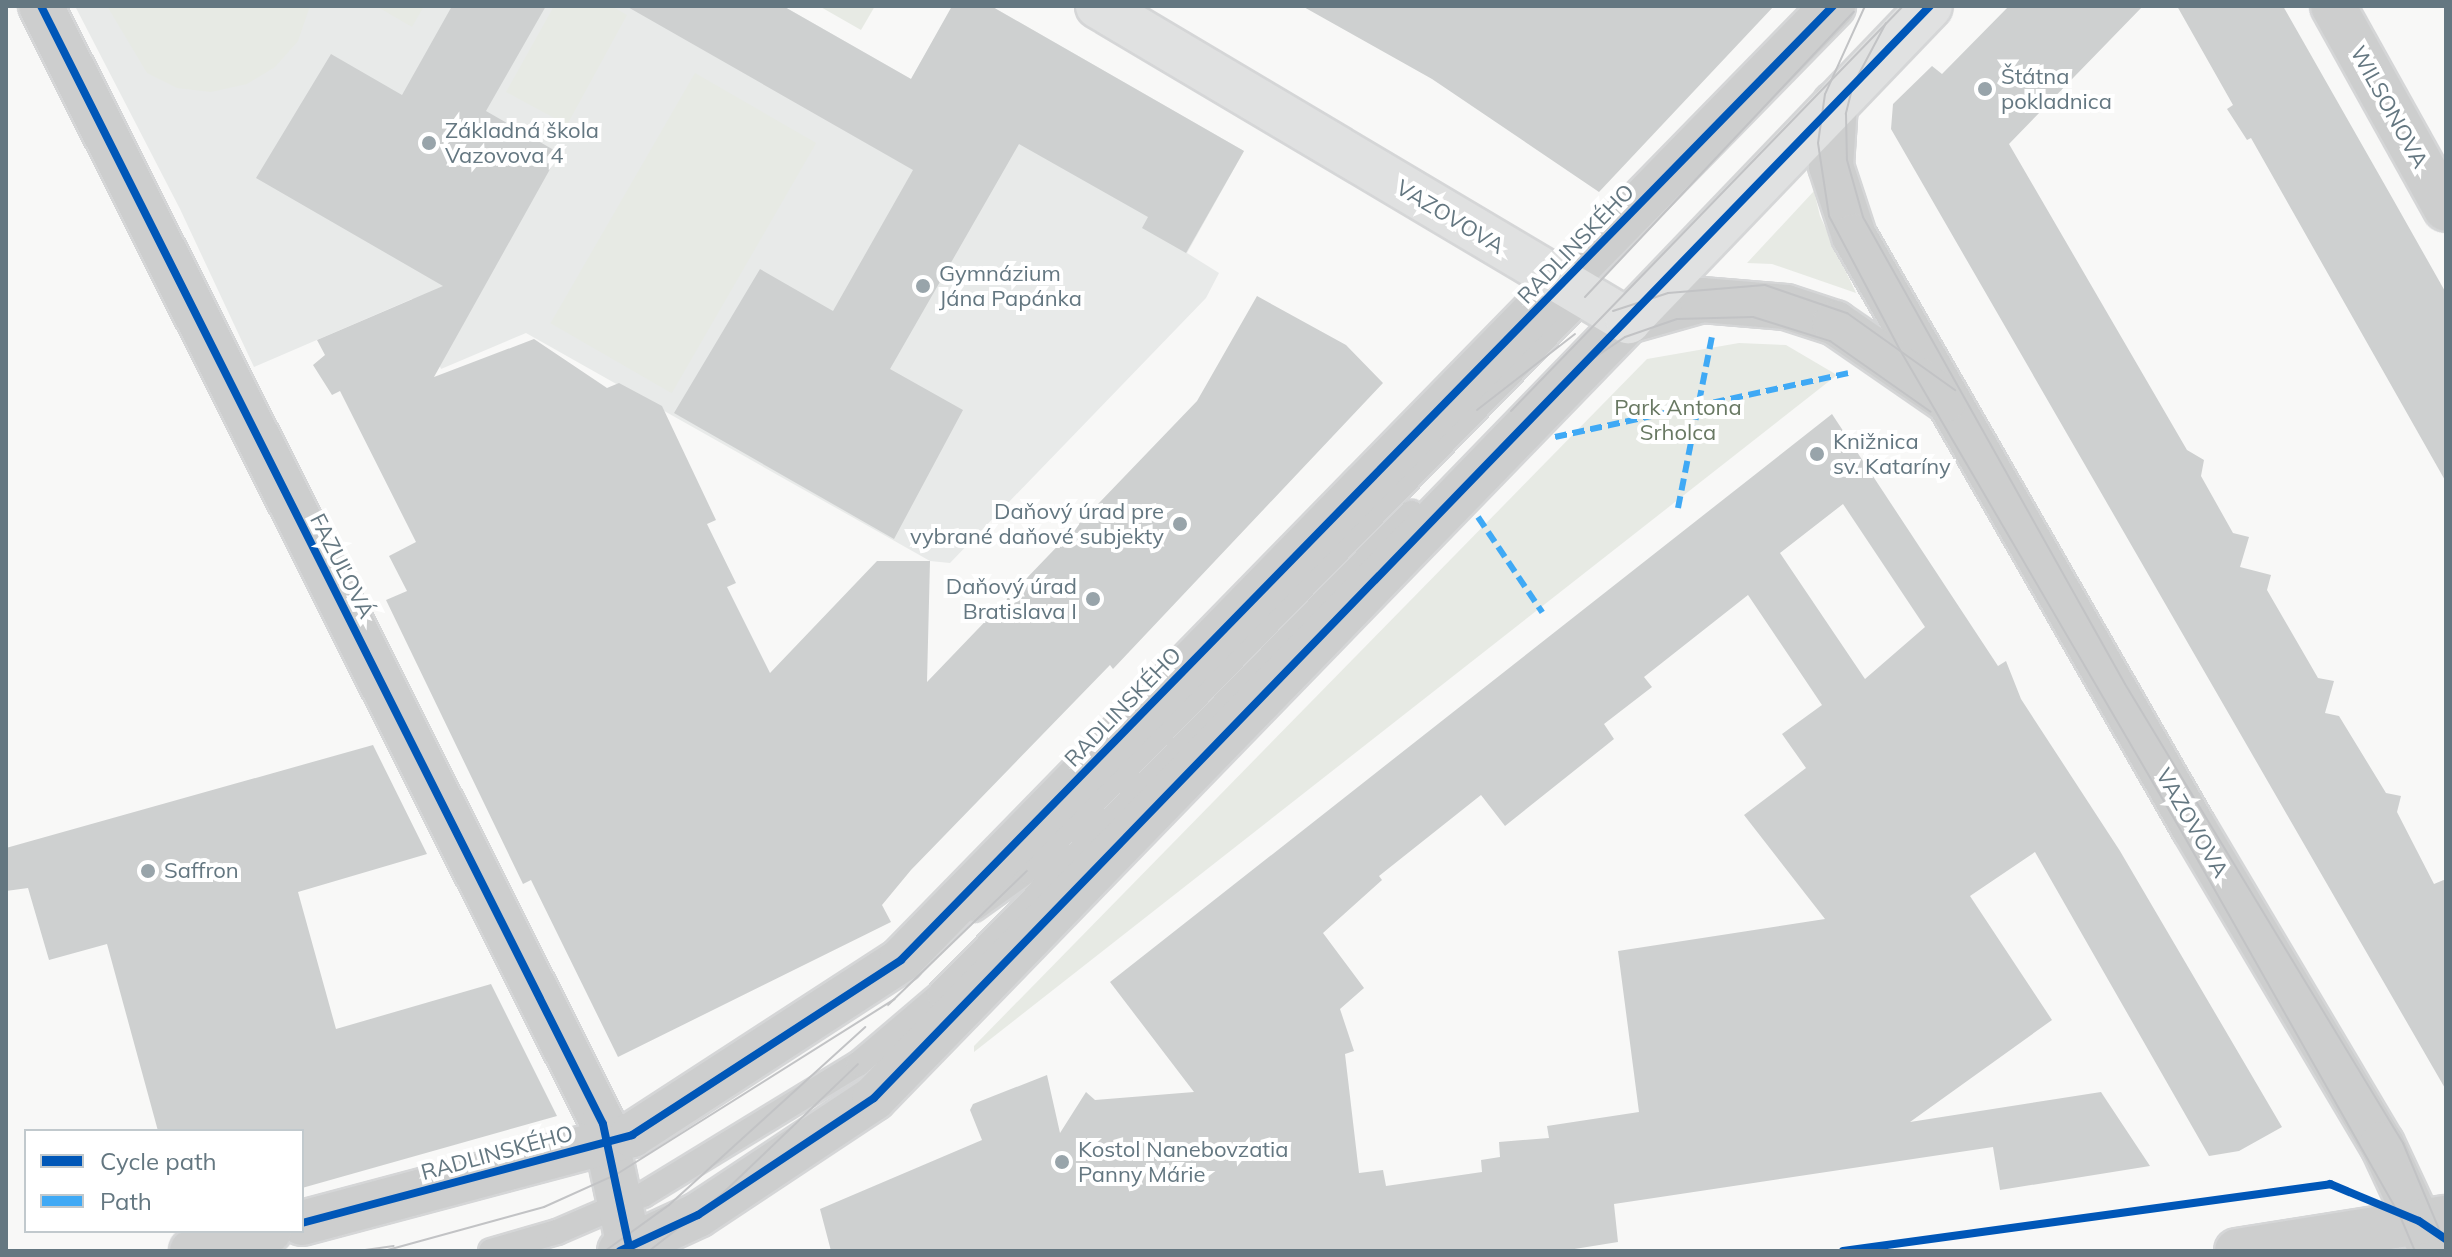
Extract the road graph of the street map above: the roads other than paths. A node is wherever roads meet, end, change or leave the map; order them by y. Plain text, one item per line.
1 (41, 6) edge
2 (1098, 6) edge
3 (1833, 6) edge
4 (1930, 6) edge
5 (2333, 6) edge
6 (1835, 104) junction
7 (2446, 209) edge
8 (1573, 291) junction
9 (1628, 321) junction
10 (1945, 399) junction
11 (901, 960) junction
12 (609, 1143) junction
13 (304, 1222) edge
14 (2432, 1230) edge
15 (261, 1233) edge
16 (626, 1238) edge
17 (192, 1251) edge
18 (491, 1251) edge
19 (2237, 1251) edge

1 - 12 street, FAZUĽOVÁ
2 - 8 main road, VAZOVOVA
3 - 8 street, RADLINSKÉHO
4 - 6 main road
5 - 7 street, WILSONOVA
6 - 9 main road
6 - 10 street, VAZOVOVA
8 - 9 main road, VAZOVOVA
8 - 11 street, RADLINSKÉHO
8 - 11 lane, RADLINSKÉHO
9 - 10 street, VAZOVOVA
9 - 16 street
10 - 14 street, VAZOVOVA
11 - 12 street, RADLINSKÉHO
12 - 13 street, RADLINSKÉHO
12 - 16 street, FAZUĽOVÁ
14 - 19 street
15 - 17 street
16 - 18 lane

